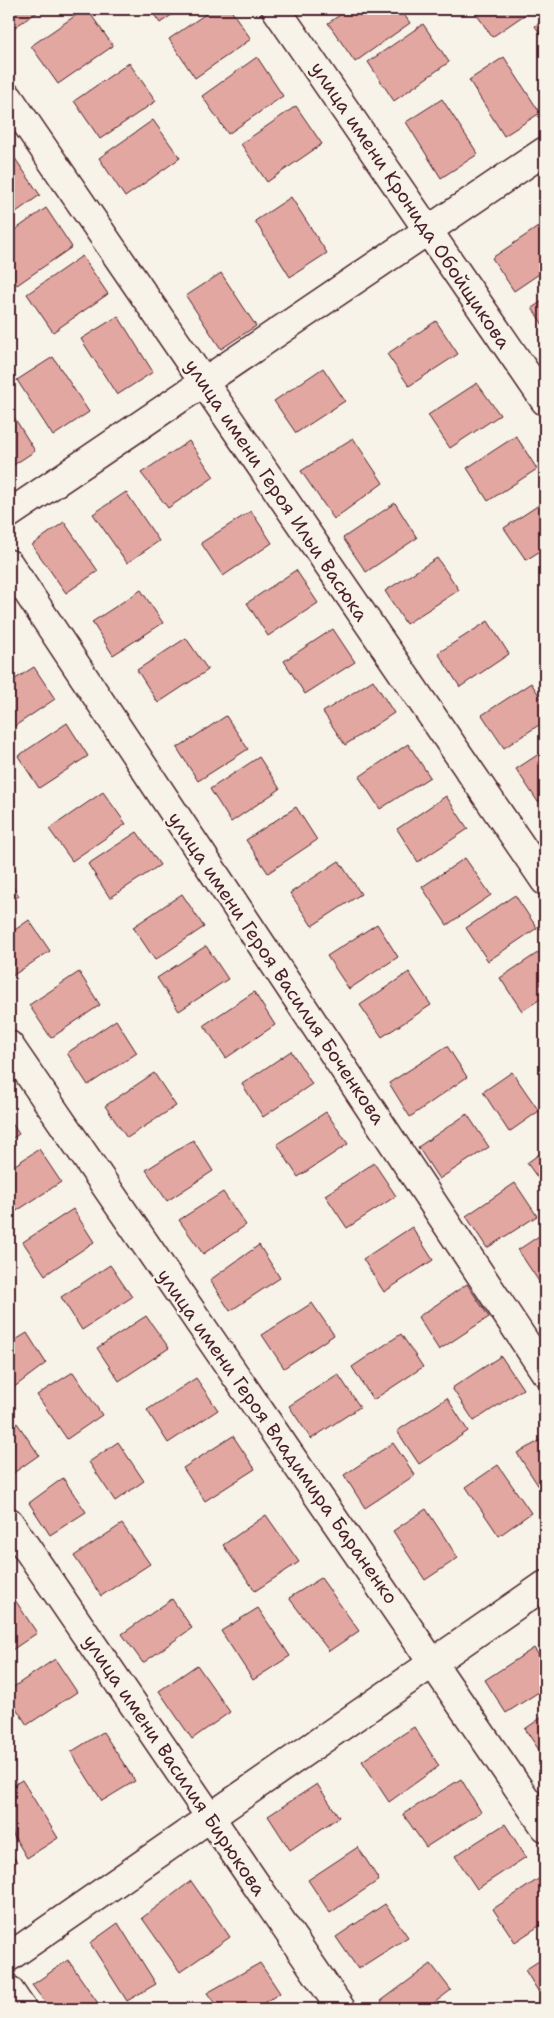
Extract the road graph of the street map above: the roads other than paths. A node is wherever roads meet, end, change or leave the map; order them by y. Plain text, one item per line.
1 (276, 9) edge
2 (9, 98) edge
3 (545, 151) edge
4 (428, 230) junction
5 (204, 382) junction
6 (545, 401) edge
7 (9, 514) edge
8 (9, 564) edge
9 (545, 881) edge
10 (9, 1045) edge
11 (545, 1372) edge
12 (9, 1522) edge
13 (545, 1585) edge
14 (434, 1662) junction
15 (211, 1817) junction
16 (545, 1827) edge
17 (9, 1957) edge
18 (9, 1990) edge
19 (22, 2009) edge
20 (341, 2009) edge

1 - 4 street, улица имени Кронида Обойщикова
2 - 5 street, улица имени Героя Ильи Васюка
3 - 4 street
4 - 5 street
4 - 6 street, улица имени Кронида Обойщикова
5 - 7 street
5 - 9 street, улица имени Героя Ильи Васюка
8 - 11 street, улица имени Героя Василия Боченкова
10 - 14 street, улица имени Героя Владимира Бараненко
12 - 15 street, улица имени Василия Бирюкова
13 - 14 street
14 - 15 street
14 - 16 street, улица имени Героя Владимира Бараненко
15 - 17 street
15 - 20 street, улица имени Василия Бирюкова
18 - 19 street

